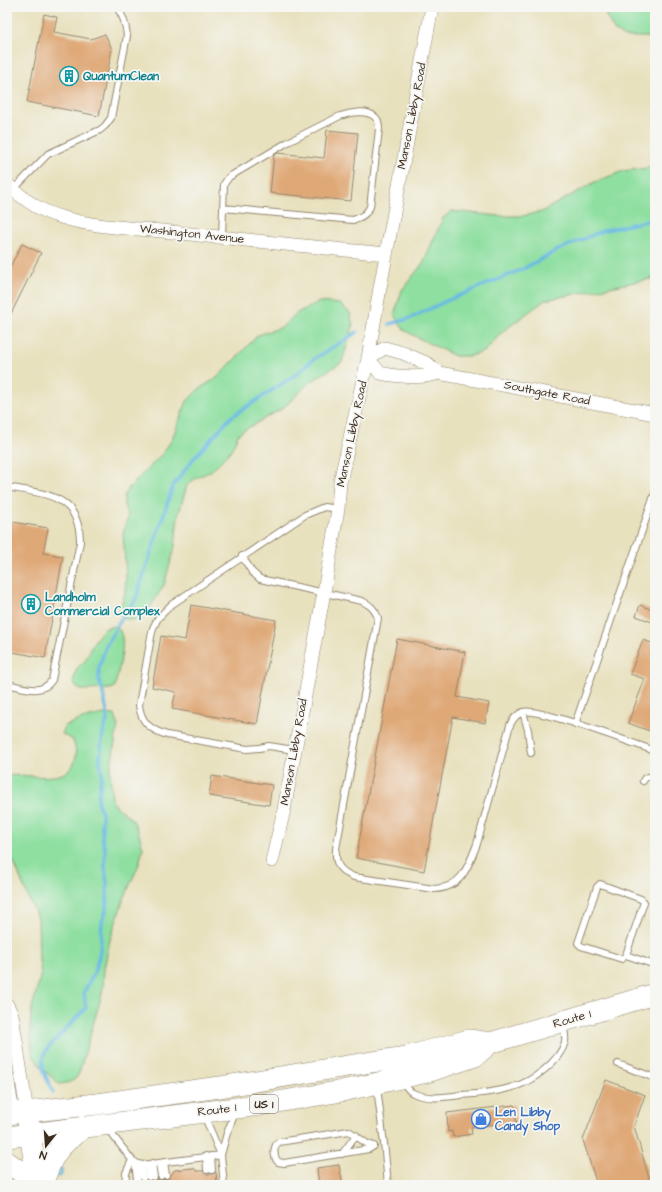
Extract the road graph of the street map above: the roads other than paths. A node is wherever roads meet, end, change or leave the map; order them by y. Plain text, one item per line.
1 (116, 7) edge
2 (432, 7) edge
3 (9, 190) edge
4 (223, 208) junction
5 (222, 237) junction
6 (386, 254) junction
7 (368, 358) junction
8 (439, 373) junction
9 (655, 414) edge
10 (7, 487) edge
11 (655, 493) edge
12 (338, 509) junction
13 (242, 556) junction
14 (324, 592) junction
15 (7, 684) edge
16 (523, 712) junction
17 (575, 724) junction
18 (294, 750) junction
19 (655, 751) edge
20 (531, 753) dead end
21 (655, 775) edge
22 (643, 781) dead end
23 (272, 860) dead end
24 (626, 955) junction
25 (655, 965) edge
26 (655, 994) edge
27 (7, 1006) edge
28 (563, 1021) junction
29 (490, 1043) junction
30 (618, 1064) dead end
31 (7, 1077) edge
32 (402, 1078) junction
33 (655, 1078) edge
34 (376, 1084) junction
35 (237, 1108) junction
36 (202, 1112) junction
37 (15, 1113) edge
38 (104, 1125) junction
39 (83, 1128) junction
40 (17, 1135) edge
41 (356, 1135) junction
42 (374, 1146) junction
43 (384, 1146) junction
44 (221, 1154) junction
45 (342, 1154) junction
46 (208, 1156) junction
47 (147, 1163) junction
48 (210, 1170) dead end
49 (17, 1173) edge
50 (164, 1176) dead end
51 (38, 1185) edge
52 (42, 1185) edge
53 (125, 1185) edge
54 (224, 1185) edge
55 (388, 1185) edge

1 - 3 lane
2 - 6 street, Manson Libby Road
3 - 5 street, Washington Avenue
4 - 4 lane
4 - 5 lane
5 - 6 street, Washington Avenue
6 - 7 street, Manson Libby Road
7 - 8 street, Southgate Road
7 - 8 street, Southgate Road
7 - 12 street, Manson Libby Road
8 - 9 street, Southgate Road
10 - 15 lane
11 - 17 lane
12 - 13 lane
12 - 14 street, Manson Libby Road
13 - 14 lane
13 - 18 lane
14 - 16 lane
14 - 18 street, Manson Libby Road
16 - 17 lane
16 - 20 lane
17 - 19 lane
18 - 23 street, Manson Libby Road
21 - 22 lane
24 - 24 lane
24 - 25 lane
26 - 28 main road, Route 1 / US 1
27 - 37 street
28 - 29 main road, Route 1 / US 1
28 - 32 lane
29 - 32 main road, Route 1 / US 1
29 - 37 main road, Route 1 / US 1
30 - 33 lane
31 - 37 street
32 - 34 main road, Route 1 / US 1
34 - 35 main road, Route 1 / US 1
34 - 43 lane
35 - 36 main road, Route 1 / US 1
35 - 44 lane
36 - 38 main road, Route 1 / US 1
36 - 44 lane
37 - 40 main road
38 - 39 main road, Route 1 / US 1
38 - 47 lane
39 - 40 main road, Route 1 / US 1
39 - 52 main road
40 - 49 main road
40 - 51 main road
41 - 42 lane
41 - 45 lane
41 - 45 lane
42 - 43 lane
42 - 45 lane
43 - 55 lane
44 - 46 lane
44 - 54 lane
46 - 47 lane
46 - 48 lane
47 - 47 lane
47 - 50 lane
47 - 53 lane

